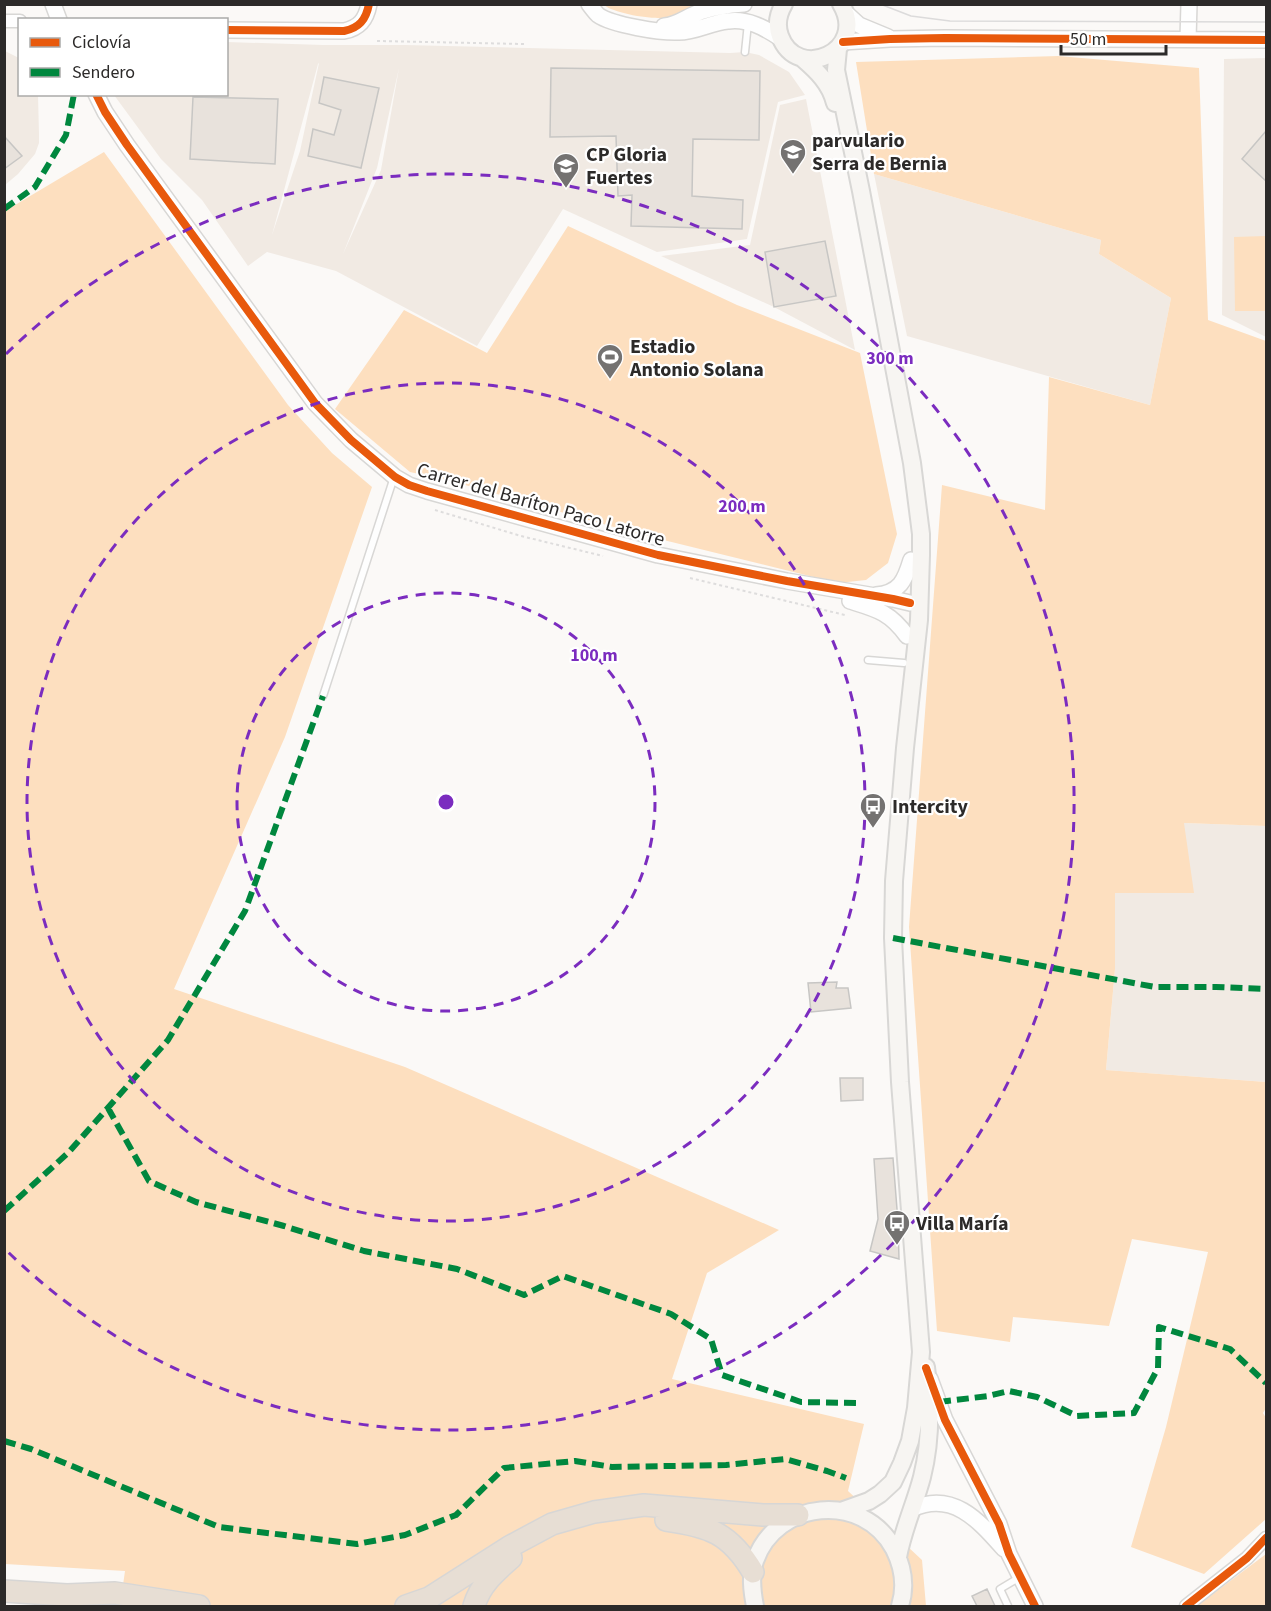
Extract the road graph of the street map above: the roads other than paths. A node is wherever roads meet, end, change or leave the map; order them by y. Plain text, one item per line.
1 (369, 4) edge
2 (589, 4) edge
3 (744, 4) edge
4 (784, 4) edge
5 (1189, 4) edge
6 (843, 9) edge
7 (748, 22) junction
8 (639, 28) junction
9 (228, 30) edge
10 (780, 38) junction
11 (890, 39) junction
12 (1188, 39) junction
13 (1266, 40) edge
14 (841, 45) junction
15 (745, 52) dead end
16 (802, 58) junction
17 (97, 96) edge
18 (395, 477) junction
19 (911, 560) junction
20 (787, 581) junction
21 (867, 596) junction
22 (910, 603) junction
23 (911, 640) junction
24 (868, 660) dead end
25 (904, 663) junction
26 (323, 696) dead end
27 (900, 1082) junction
28 (923, 1360) junction
29 (912, 1509) junction
30 (841, 1511) junction
31 (798, 1515) junction
32 (1266, 1538) edge
33 (1009, 1554) junction
34 (898, 1557) junction
35 (753, 1572) junction
36 (1020, 1577) junction
37 (4, 1591) edge
38 (67, 1594) junction
39 (133, 1606) edge
40 (199, 1606) edge
41 (406, 1606) edge
42 (474, 1606) edge
43 (754, 1606) edge
44 (901, 1606) edge
45 (1008, 1606) edge
46 (1035, 1606) edge
47 (1186, 1606) edge

1 - 9 street
2 - 8 street
3 - 8 street
4 - 10 main road
5 - 12 street
6 - 11 street
6 - 14 main road
7 - 8 street
7 - 10 street
7 - 15 lane
10 - 16 main road
11 - 12 street
11 - 14 street
12 - 13 street
14 - 16 main road
14 - 23 main road
16 - 19 main road
17 - 18 street, Carrer del Baríton Paco Latorre
18 - 20 street, Carrer del Baríton Paco Latorre
18 - 26 lane
19 - 21 street
19 - 22 main road
20 - 21 street, Carrer del Baríton Paco Latorre
20 - 23 street, Carrer del Baríton Paco Latorre
21 - 22 street, Carrer del Baríton Paco Latorre
22 - 23 main road
23 - 25 main road
23 - 27 main road
24 - 25 lane
25 - 27 main road
27 - 28 main road
28 - 29 main road
28 - 30 main road
28 - 33 street
29 - 33 street
29 - 34 main road
30 - 31 main road
30 - 34 main road
31 - 35 main road
31 - 41 highway
32 - 47 street
33 - 36 street
34 - 44 main road
35 - 42 highway
35 - 43 main road
36 - 45 lane
36 - 46 street
37 - 38 highway
38 - 39 highway
38 - 40 highway

